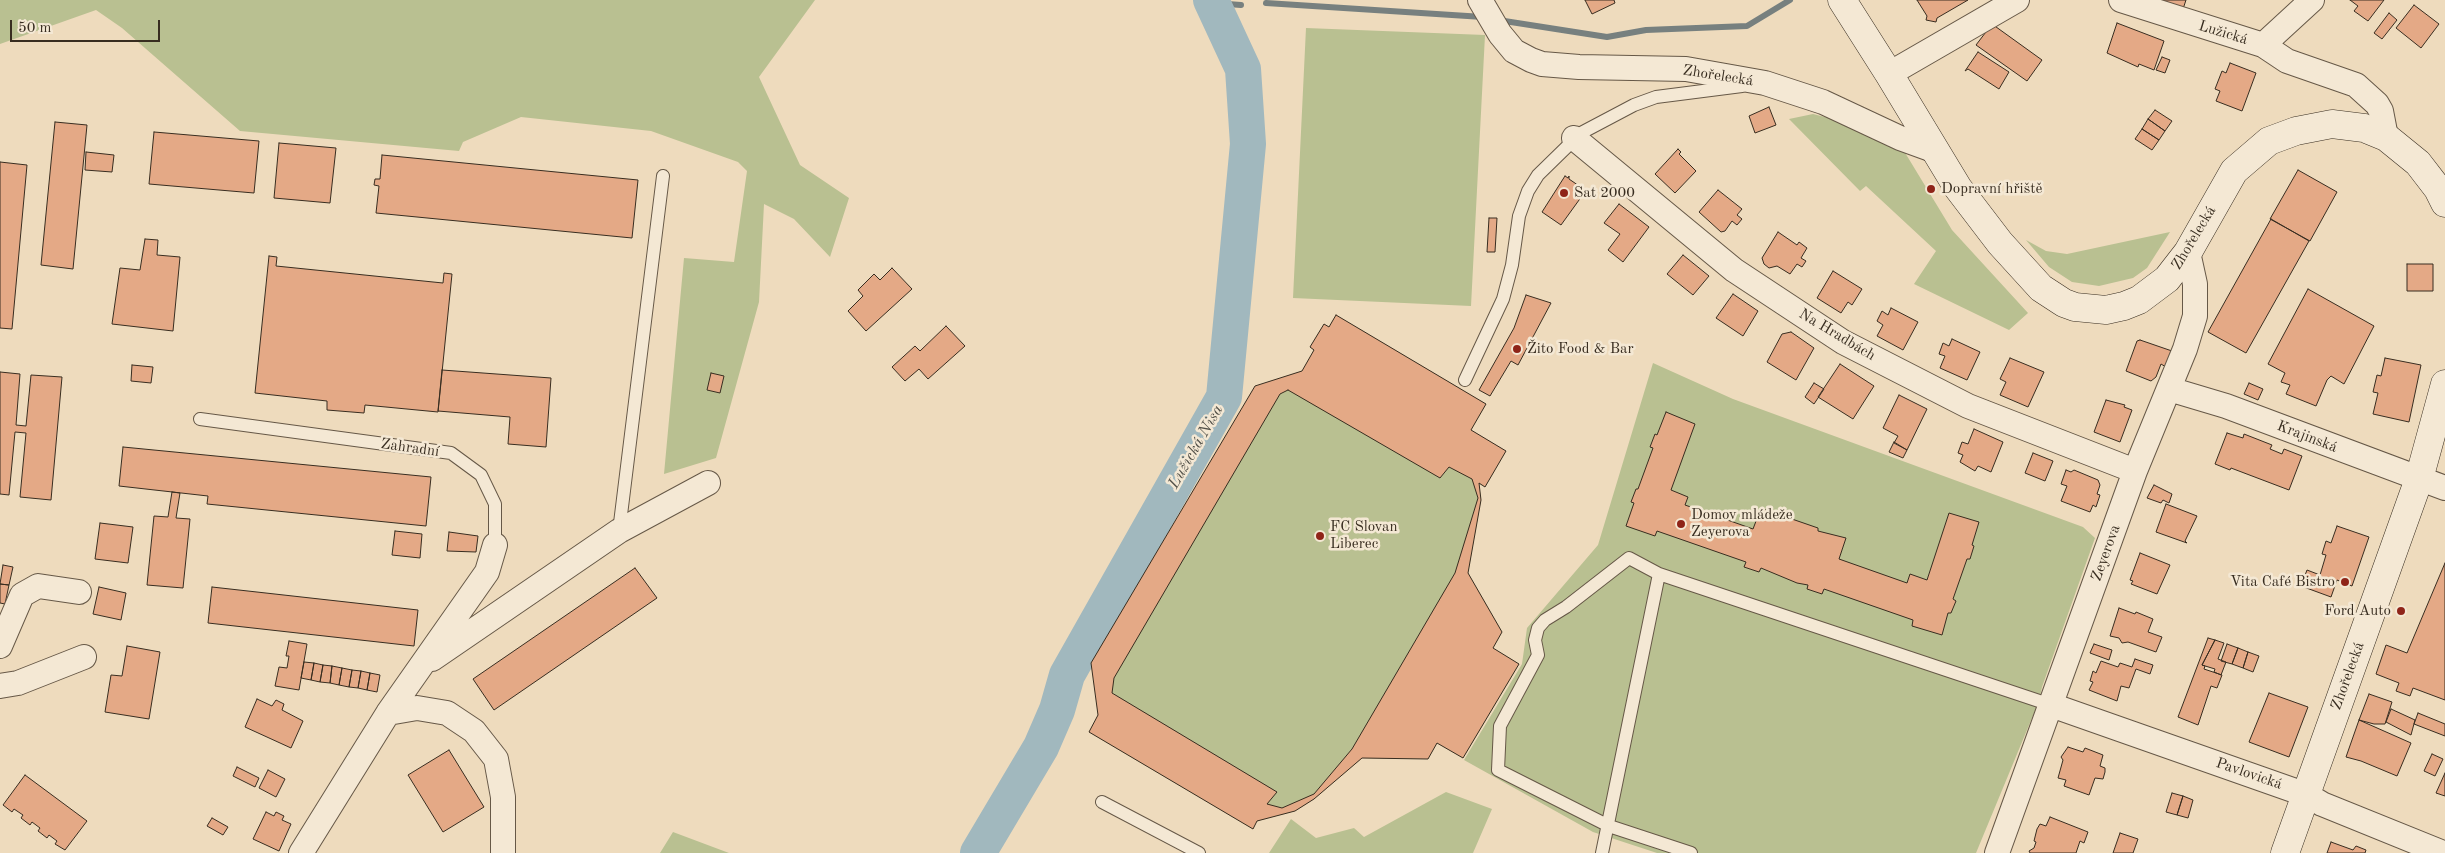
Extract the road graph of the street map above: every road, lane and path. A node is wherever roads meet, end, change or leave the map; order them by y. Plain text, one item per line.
1 (1480, 0) edge
2 (1842, 0) edge
3 (2017, 0) edge
4 (2121, 0) edge
5 (2312, 0) edge
6 (2263, 45) junction
7 (1889, 74) junction
8 (1765, 83) junction
9 (2386, 137) junction
10 (1574, 138) junction
11 (1933, 150) junction
12 (663, 176) dead end
13 (2445, 203) edge
14 (2188, 252) junction
15 (1465, 380) dead end
16 (2445, 384) edge
17 (2169, 389) junction
18 (200, 419) dead end
19 (2135, 470) junction
20 (2437, 482) edge
21 (708, 483) dead end
22 (619, 531) junction
23 (495, 545) joint
24 (1659, 574) junction
25 (79, 592) dead end
26 (0, 646) edge
27 (84, 657) dead end
28 (416, 671) junction
29 (0, 686) edge
30 (2051, 705) junction
31 (388, 713) junction
32 (2307, 795) junction
33 (1102, 802) dead end
34 (1608, 826) junction
35 (301, 853) edge
36 (503, 853) edge
37 (1198, 853) edge
38 (1602, 853) edge
39 (1691, 853) edge
40 (1996, 853) edge
41 (2285, 853) edge
42 (2443, 853) edge

1 - 8 street, Zhořelecká
2 - 7 main road, Zhořelecká
3 - 7 street
4 - 6 street, Lužická
5 - 6 street, Lužická
6 - 9 street
7 - 11 main road, Zhořelecká
8 - 10 lane
8 - 11 street, Zhořelecká
9 - 13 main road, Zhořelecká
9 - 14 main road, Zhořelecká
10 - 15 lane
10 - 19 street, Na Hradbách
11 - 14 main road, Zhořelecká
12 - 22 lane
14 - 17 street, Zeyerova
16 - 20 main road, Zhořelecká
17 - 19 street, Zeyerova
17 - 20 street, Krajinská
18 - 23 lane, Zahradní
19 - 30 street, Zeyerova
20 - 32 main road, Zhořelecká
21 - 22 street, Zahradní
22 - 28 street, Zahradní
23 - 28 street, Zahradní
24 - 30 lane
24 - 34 lane
24 - 34 lane
25 - 26 street
27 - 29 street
28 - 31 street, Zahradní
30 - 32 street, Pavlovická
30 - 40 street, Zeyerova
31 - 35 street, Zahradní
31 - 36 street
32 - 41 main road, Zhořelecká
32 - 42 street, Pavlovická
33 - 37 lane
34 - 38 lane
34 - 39 lane

